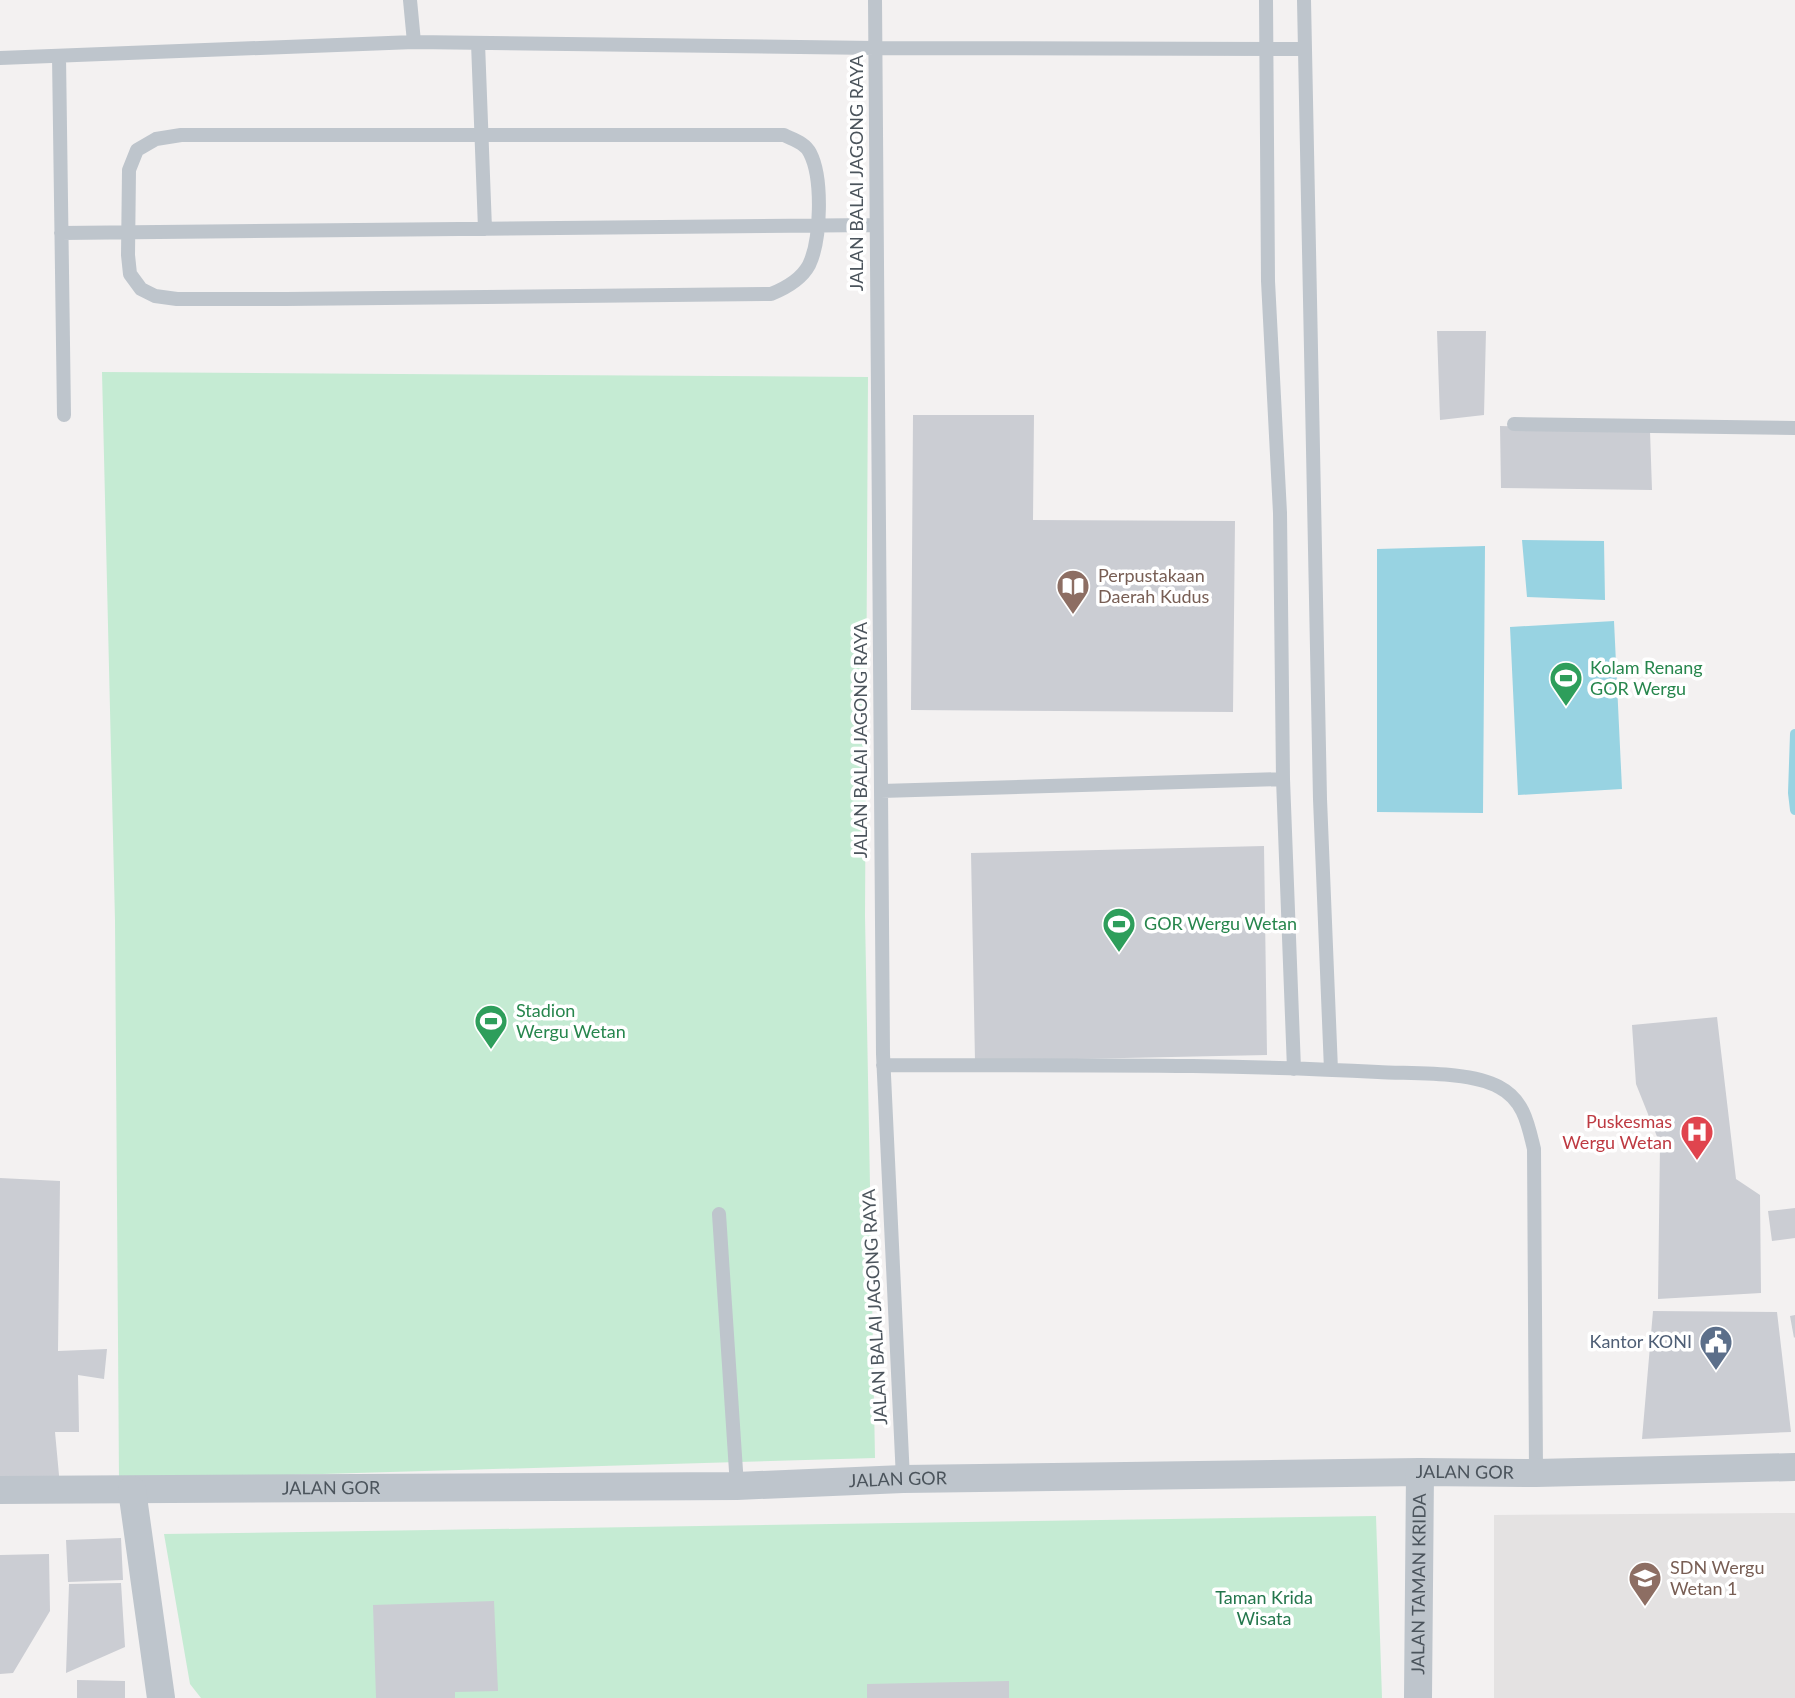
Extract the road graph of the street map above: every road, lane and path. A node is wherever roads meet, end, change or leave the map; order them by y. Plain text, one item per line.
1 (410, 0) edge
2 (875, 0) edge
3 (1266, 0) edge
4 (1304, 0) edge
5 (414, 42) junction
6 (478, 43) junction
7 (875, 48) junction
8 (1265, 49) junction
9 (1304, 49) junction
10 (59, 56) junction
11 (0, 58) edge
12 (481, 136) junction
13 (876, 225) junction
14 (819, 226) junction
15 (485, 229) junction
16 (129, 232) junction
17 (61, 233) junction
18 (64, 415) dead end
19 (1514, 424) dead end
20 (1795, 429) edge
21 (1283, 779) junction
22 (881, 791) junction
23 (883, 1065) junction
24 (1294, 1069) junction
25 (1332, 1070) junction
26 (719, 1214) dead end
27 (1795, 1467) edge
28 (1420, 1472) junction
29 (1536, 1473) junction
30 (903, 1479) junction
31 (737, 1486) junction
32 (0, 1490) edge
33 (132, 1490) junction
34 (161, 1698) edge
35 (1418, 1698) edge

1 - 5 lane
2 - 7 lane, JALAN BALAI JAGONG RAYA
3 - 8 lane
4 - 9 lane
5 - 6 lane
5 - 10 lane
6 - 7 lane
6 - 12 lane
7 - 8 lane
7 - 13 lane, JALAN BALAI JAGONG RAYA
8 - 9 lane
8 - 21 lane
9 - 25 lane
10 - 11 lane
10 - 17 lane
12 - 14 lane
12 - 15 lane
12 - 16 lane
13 - 14 lane
13 - 22 lane, JALAN BALAI JAGONG RAYA
14 - 15 lane
14 - 16 lane
15 - 16 lane
16 - 17 lane
17 - 18 lane
19 - 20 lane
21 - 22 lane
21 - 24 lane
22 - 23 lane, JALAN BALAI JAGONG RAYA
23 - 24 lane
23 - 30 lane, JALAN BALAI JAGONG RAYA
24 - 25 lane
25 - 29 lane
26 - 31 lane
27 - 29 street, JALAN GOR
28 - 29 street, JALAN GOR
28 - 30 street, JALAN GOR
28 - 35 street, JALAN TAMAN KRIDA
30 - 31 street, JALAN GOR
31 - 33 street, JALAN GOR
32 - 33 street, JALAN GOR
33 - 34 street

